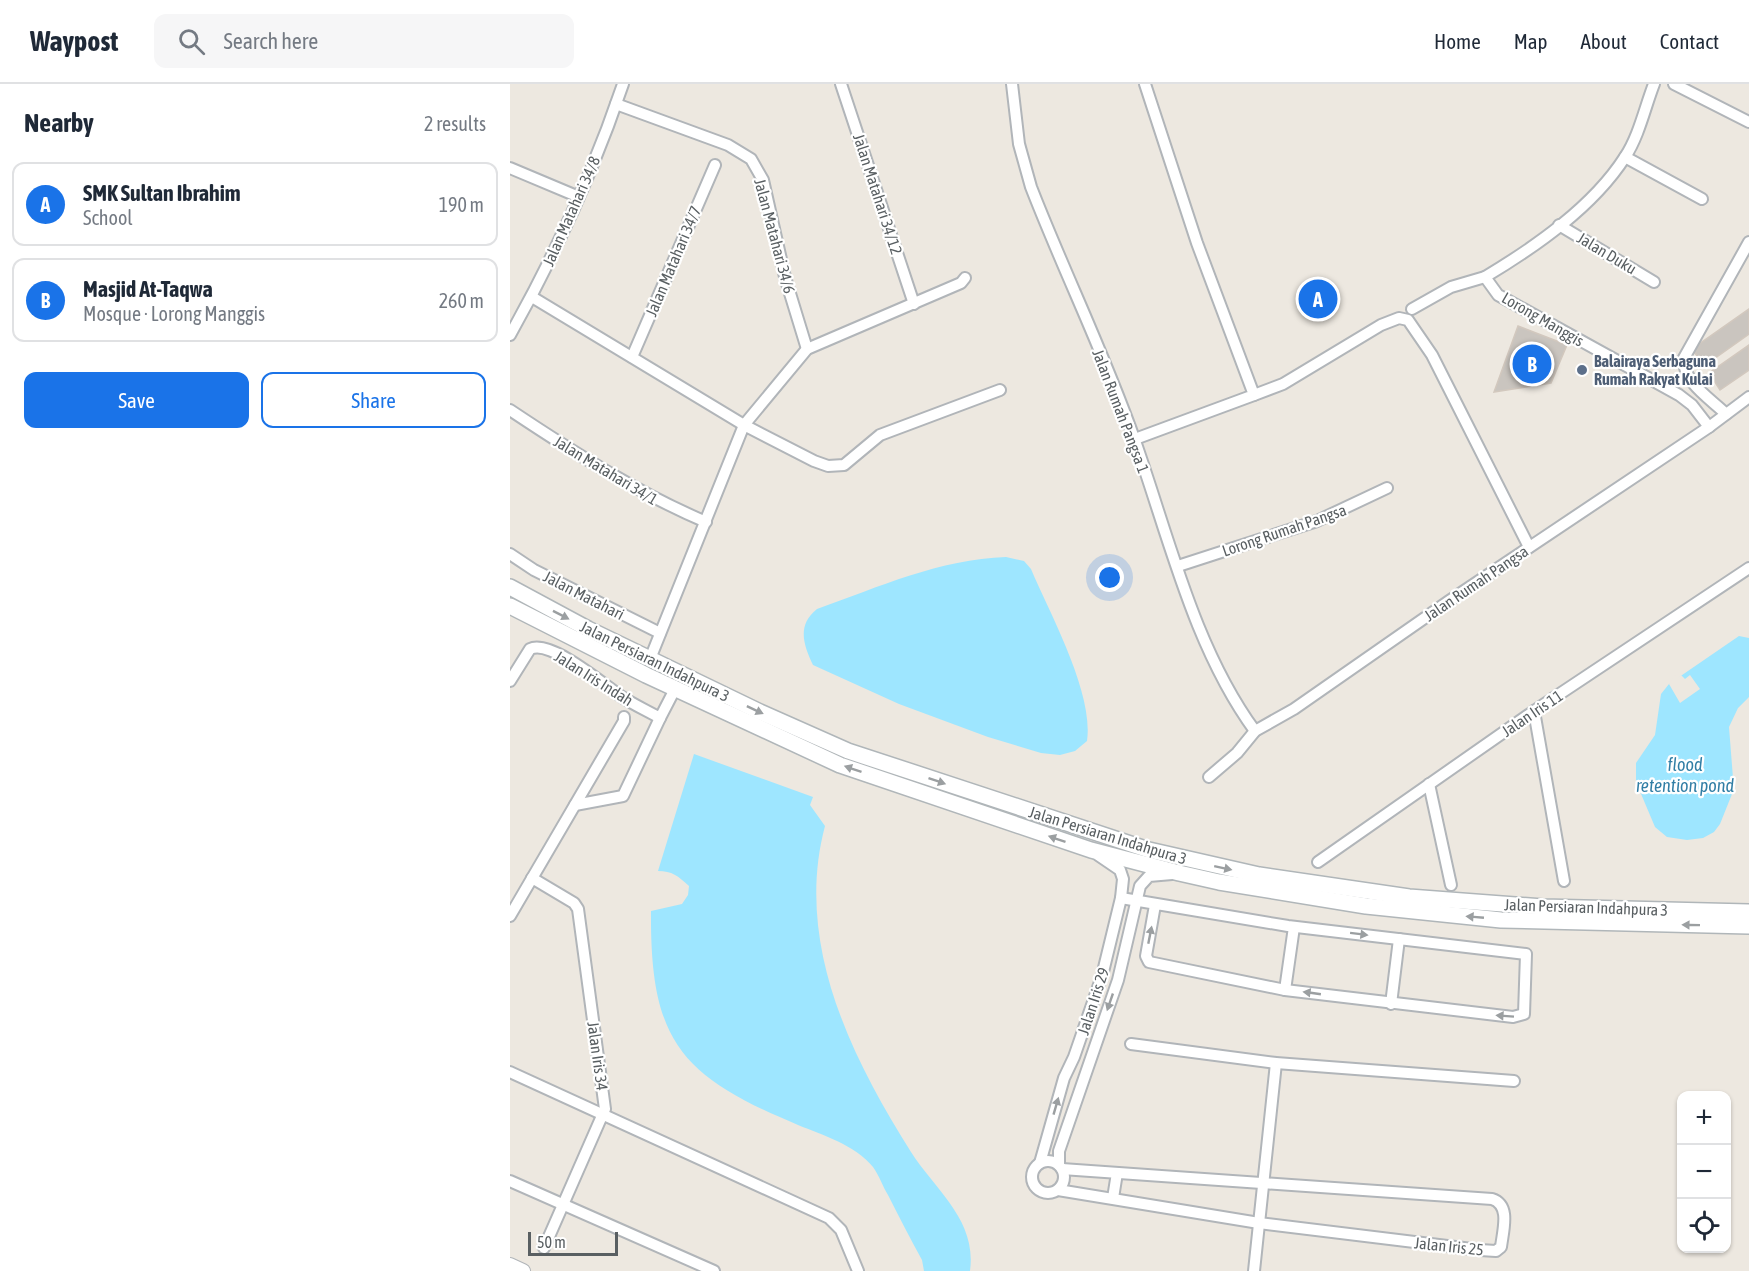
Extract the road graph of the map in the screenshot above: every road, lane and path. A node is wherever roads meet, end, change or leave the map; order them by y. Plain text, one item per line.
1 (623, 84) edge
2 (842, 84) edge
3 (1012, 84) edge
4 (1145, 84) edge
5 (1654, 84) edge
6 (1674, 84) edge
7 (616, 104) junction
8 (1749, 122) edge
9 (1625, 157) junction
10 (715, 165) dead end
11 (510, 168) edge
12 (579, 197) junction
13 (1702, 199) dead end
14 (1559, 225) junction
15 (1749, 242) edge
16 (1485, 277) junction
17 (965, 278) dead end
18 (1654, 282) dead end
19 (532, 297) junction
20 (914, 304) junction
21 (1412, 309) dead end
22 (510, 335) edge
23 (807, 349) junction
24 (632, 357) junction
25 (1000, 390) dead end
26 (1254, 395) junction
27 (1749, 397) edge
28 (510, 411) edge
29 (1726, 414) junction
30 (744, 425) junction
31 (1709, 427) junction
32 (1135, 439) junction
33 (1387, 488) dead end
34 (706, 522) junction
35 (1529, 547) junction
36 (510, 554) edge
37 (1178, 566) junction
38 (1749, 568) edge
39 (510, 587) edge
40 (510, 606) edge
41 (660, 633) junction
42 (650, 659) junction
43 (510, 681) edge
44 (675, 689) junction
45 (1534, 711) junction
46 (624, 717) dead end
47 (660, 718) junction
48 (1255, 730) junction
49 (1209, 777) dead end
50 (1429, 784) junction
51 (575, 805) junction
52 (1091, 850) junction
53 (1318, 862) dead end
54 (1179, 873) junction
55 (532, 878) junction
56 (1564, 881) dead end
57 (1451, 885) dead end
58 (1121, 898) junction
59 (1137, 901) junction
60 (1155, 904) junction
61 (1749, 912) edge
62 (510, 916) edge
63 (1749, 926) edge
64 (1294, 927) junction
65 (1399, 939) junction
66 (1285, 990) junction
67 (1391, 1004) junction
68 (1131, 1044) dead end
69 (1276, 1063) junction
70 (510, 1072) edge
71 (1514, 1081) dead end
72 (603, 1115) junction
73 (1040, 1162) junction
74 (1061, 1167) junction
75 (1117, 1173) junction
76 (510, 1181) edge
77 (1264, 1181) junction
78 (1058, 1190) junction
79 (1113, 1198) junction
80 (564, 1204) junction
81 (1259, 1223) junction
82 (544, 1248) dead end
83 (510, 1265) edge
84 (523, 1271) edge
85 (714, 1271) edge
86 (858, 1271) edge
87 (1254, 1271) edge

1 - 7 street, Jalan Matahari 34/8
2 - 20 street, Jalan Matahari 34/12
3 - 32 street, Jalan Rumah Pangsa 1
4 - 26 street
5 - 9 street, Lorong Manggis
6 - 8 street
7 - 12 street, Jalan Matahari 34/8
7 - 23 street, Jalan Matahari 34/6
9 - 13 street
9 - 14 street, Lorong Manggis
10 - 24 street, Jalan Matahari 34/7
11 - 12 street
12 - 19 street, Jalan Matahari 34/8
14 - 16 street, Lorong Manggis
14 - 18 street, Jalan Duku
15 - 29 street
16 - 21 street
16 - 31 street, Lorong Manggis
17 - 20 street
19 - 22 street, Jalan Matahari 34/8
19 - 24 street
20 - 23 street
23 - 30 street
24 - 30 street
25 - 30 street
26 - 32 street
26 - 35 street
27 - 29 street, Jalan Rumah Pangsa
28 - 34 street, Jalan Matahari 34/1
29 - 31 street, Jalan Rumah Pangsa
30 - 34 street
31 - 35 street, Jalan Rumah Pangsa
32 - 37 street, Jalan Rumah Pangsa 1
33 - 37 street, Lorong Rumah Pangsa
34 - 41 street
35 - 48 street, Jalan Rumah Pangsa
36 - 41 street, Jalan Matahari
37 - 48 street, Jalan Rumah Pangsa 1
38 - 45 street, Jalan Iris 11
39 -> 42 main road, Jalan Persiaran Indahpura 3
40 - 44 main road, Jalan Persiaran Indahpura 3
41 - 42 street
42 -> 61 main road, Jalan Persiaran Indahpura 3
43 - 47 street, Jalan Iris Indah
44 - 47 street
52 -> 44 main road, Jalan Persiaran Indahpura 3
45 - 50 street, Jalan Iris 11
45 - 56 street
46 - 51 street
47 - 51 street
48 - 49 street, Jalan Rumah Pangsa
50 - 53 street, Jalan Iris 11
50 - 57 street
51 - 55 street
52 - 54 main road, Jalan Persiaran Indahpura 3
52 - 58 street, Jalan Iris 29
54 - 59 street, Jalan Iris 29
63 -> 54 main road, Jalan Persiaran Indahpura 3
55 - 62 street
55 - 72 street, Jalan Iris 34
58 - 59 street
73 -> 58 street, Jalan Iris 29
59 - 60 street
59 -> 74 street, Jalan Iris 29
60 - 64 street
66 -> 60 street
64 -> 65 street
64 - 66 street
65 - 67 street
65 -> 67 street
67 -> 66 street
68 - 69 street
69 - 71 street
69 - 77 street
70 - 72 street
72 - 80 street, Jalan Iris 34
72 - 86 street
73 - 74 street
73 - 78 street
74 - 75 street, Jalan Iris 25
74 - 78 street
75 - 77 street, Jalan Iris 25
75 - 79 street
76 - 80 street
77 - 81 street
77 - 81 street, Jalan Iris 25
78 - 79 street, Jalan Iris 25
79 - 81 street, Jalan Iris 25
80 - 82 street, Jalan Iris 34
80 - 85 street
81 - 87 street
83 - 84 street

